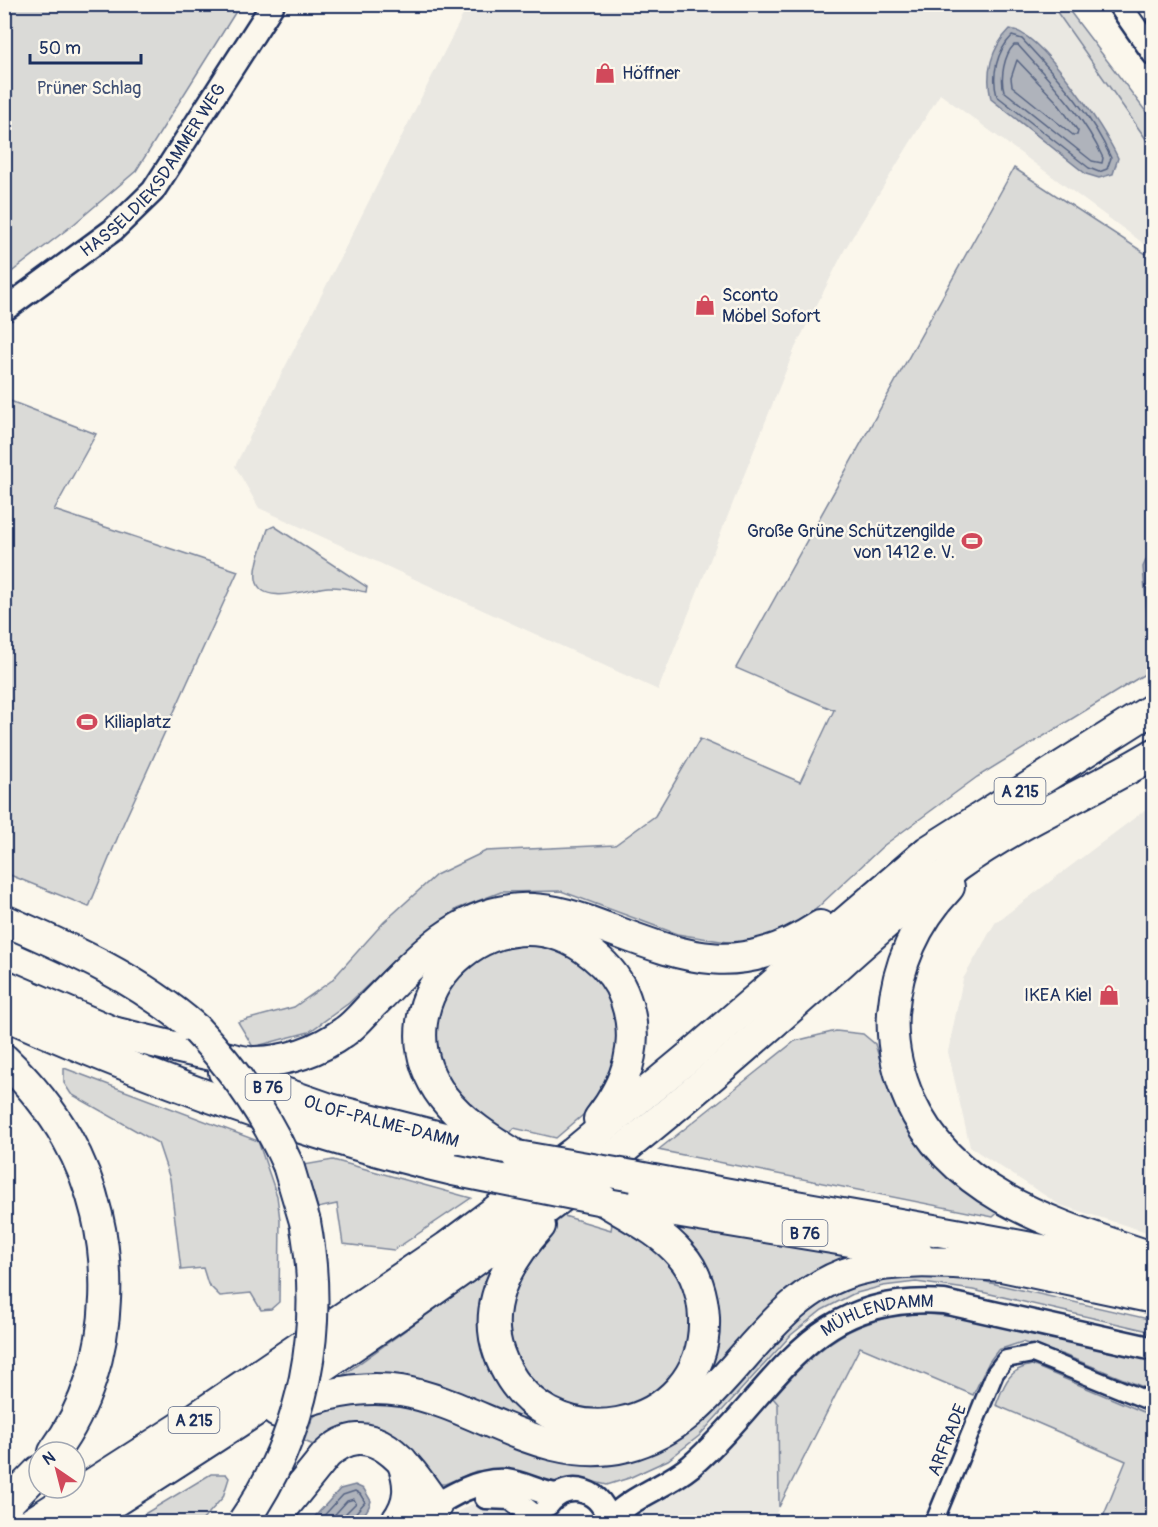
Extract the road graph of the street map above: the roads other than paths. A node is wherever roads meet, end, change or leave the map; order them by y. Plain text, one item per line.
1 (273, 4) edge
2 (1119, 4) edge
3 (1148, 4) edge
4 (1154, 12) edge
5 (1154, 54) edge
6 (4, 310) edge
7 (1154, 708) edge
8 (1154, 754) edge
9 (994, 840) junction
10 (890, 881) junction
11 (4, 920) edge
12 (4, 985) edge
13 (4, 1014) edge
14 (109, 1031) junction
15 (4, 1059) edge
16 (497, 1148) junction
17 (590, 1175) junction
18 (1154, 1258) edge
19 (1007, 1266) junction
20 (1154, 1272) edge
21 (1154, 1298) edge
22 (1154, 1349) edge
23 (1154, 1403) edge
24 (61, 1440) edge
25 (188, 1455) junction
26 (402, 1461) junction
27 (27, 1483) edge
28 (660, 1486) junction
29 (557, 1495) junction
30 (597, 1497) junction
31 (8, 1502) edge
32 (445, 1511) edge
33 (33, 1522) edge
34 (81, 1522) edge
35 (243, 1522) edge
36 (272, 1522) edge
37 (396, 1522) edge
38 (407, 1522) edge
39 (535, 1522) edge
40 (616, 1522) edge
41 (934, 1522) edge

1 - 6 street, HASSELDIEKSDAMMER WEG
2 - 5 street
3 - 4 street
7 - 10 highway, A 215
8 - 9 highway
9 - 17 highway, A 215
9 - 18 highway
10 - 14 highway
10 - 17 highway, A 215
11 - 35 highway, bridge
12 - 14 highway, OLOF-PALME-DAMM / B 76
13 - 17 highway, OLOF-PALME-DAMM / B 76, bridge
14 - 16 highway, OLOF-PALME-DAMM / B 76
15 - 24 highway
16 - 17 highway
16 - 20 highway, OLOF-PALME-DAMM / B 76, bridge
17 - 17 highway
17 - 19 highway, B 76
17 - 25 highway, A 215
17 - 33 highway, A 215
19 - 21 highway, B 76
19 - 25 highway
22 - 28 street, MÜHLENDAMM
23 - 41 street, ARFRADE
25 - 34 highway, A 215
26 - 32 highway
26 - 36 highway
26 - 37 highway
27 - 31 highway
28 - 30 street
28 - 40 street, MÜHLENDAMM
29 - 30 street
29 - 32 street
29 - 39 street
30 - 40 street
32 - 38 street
32 - 39 street

